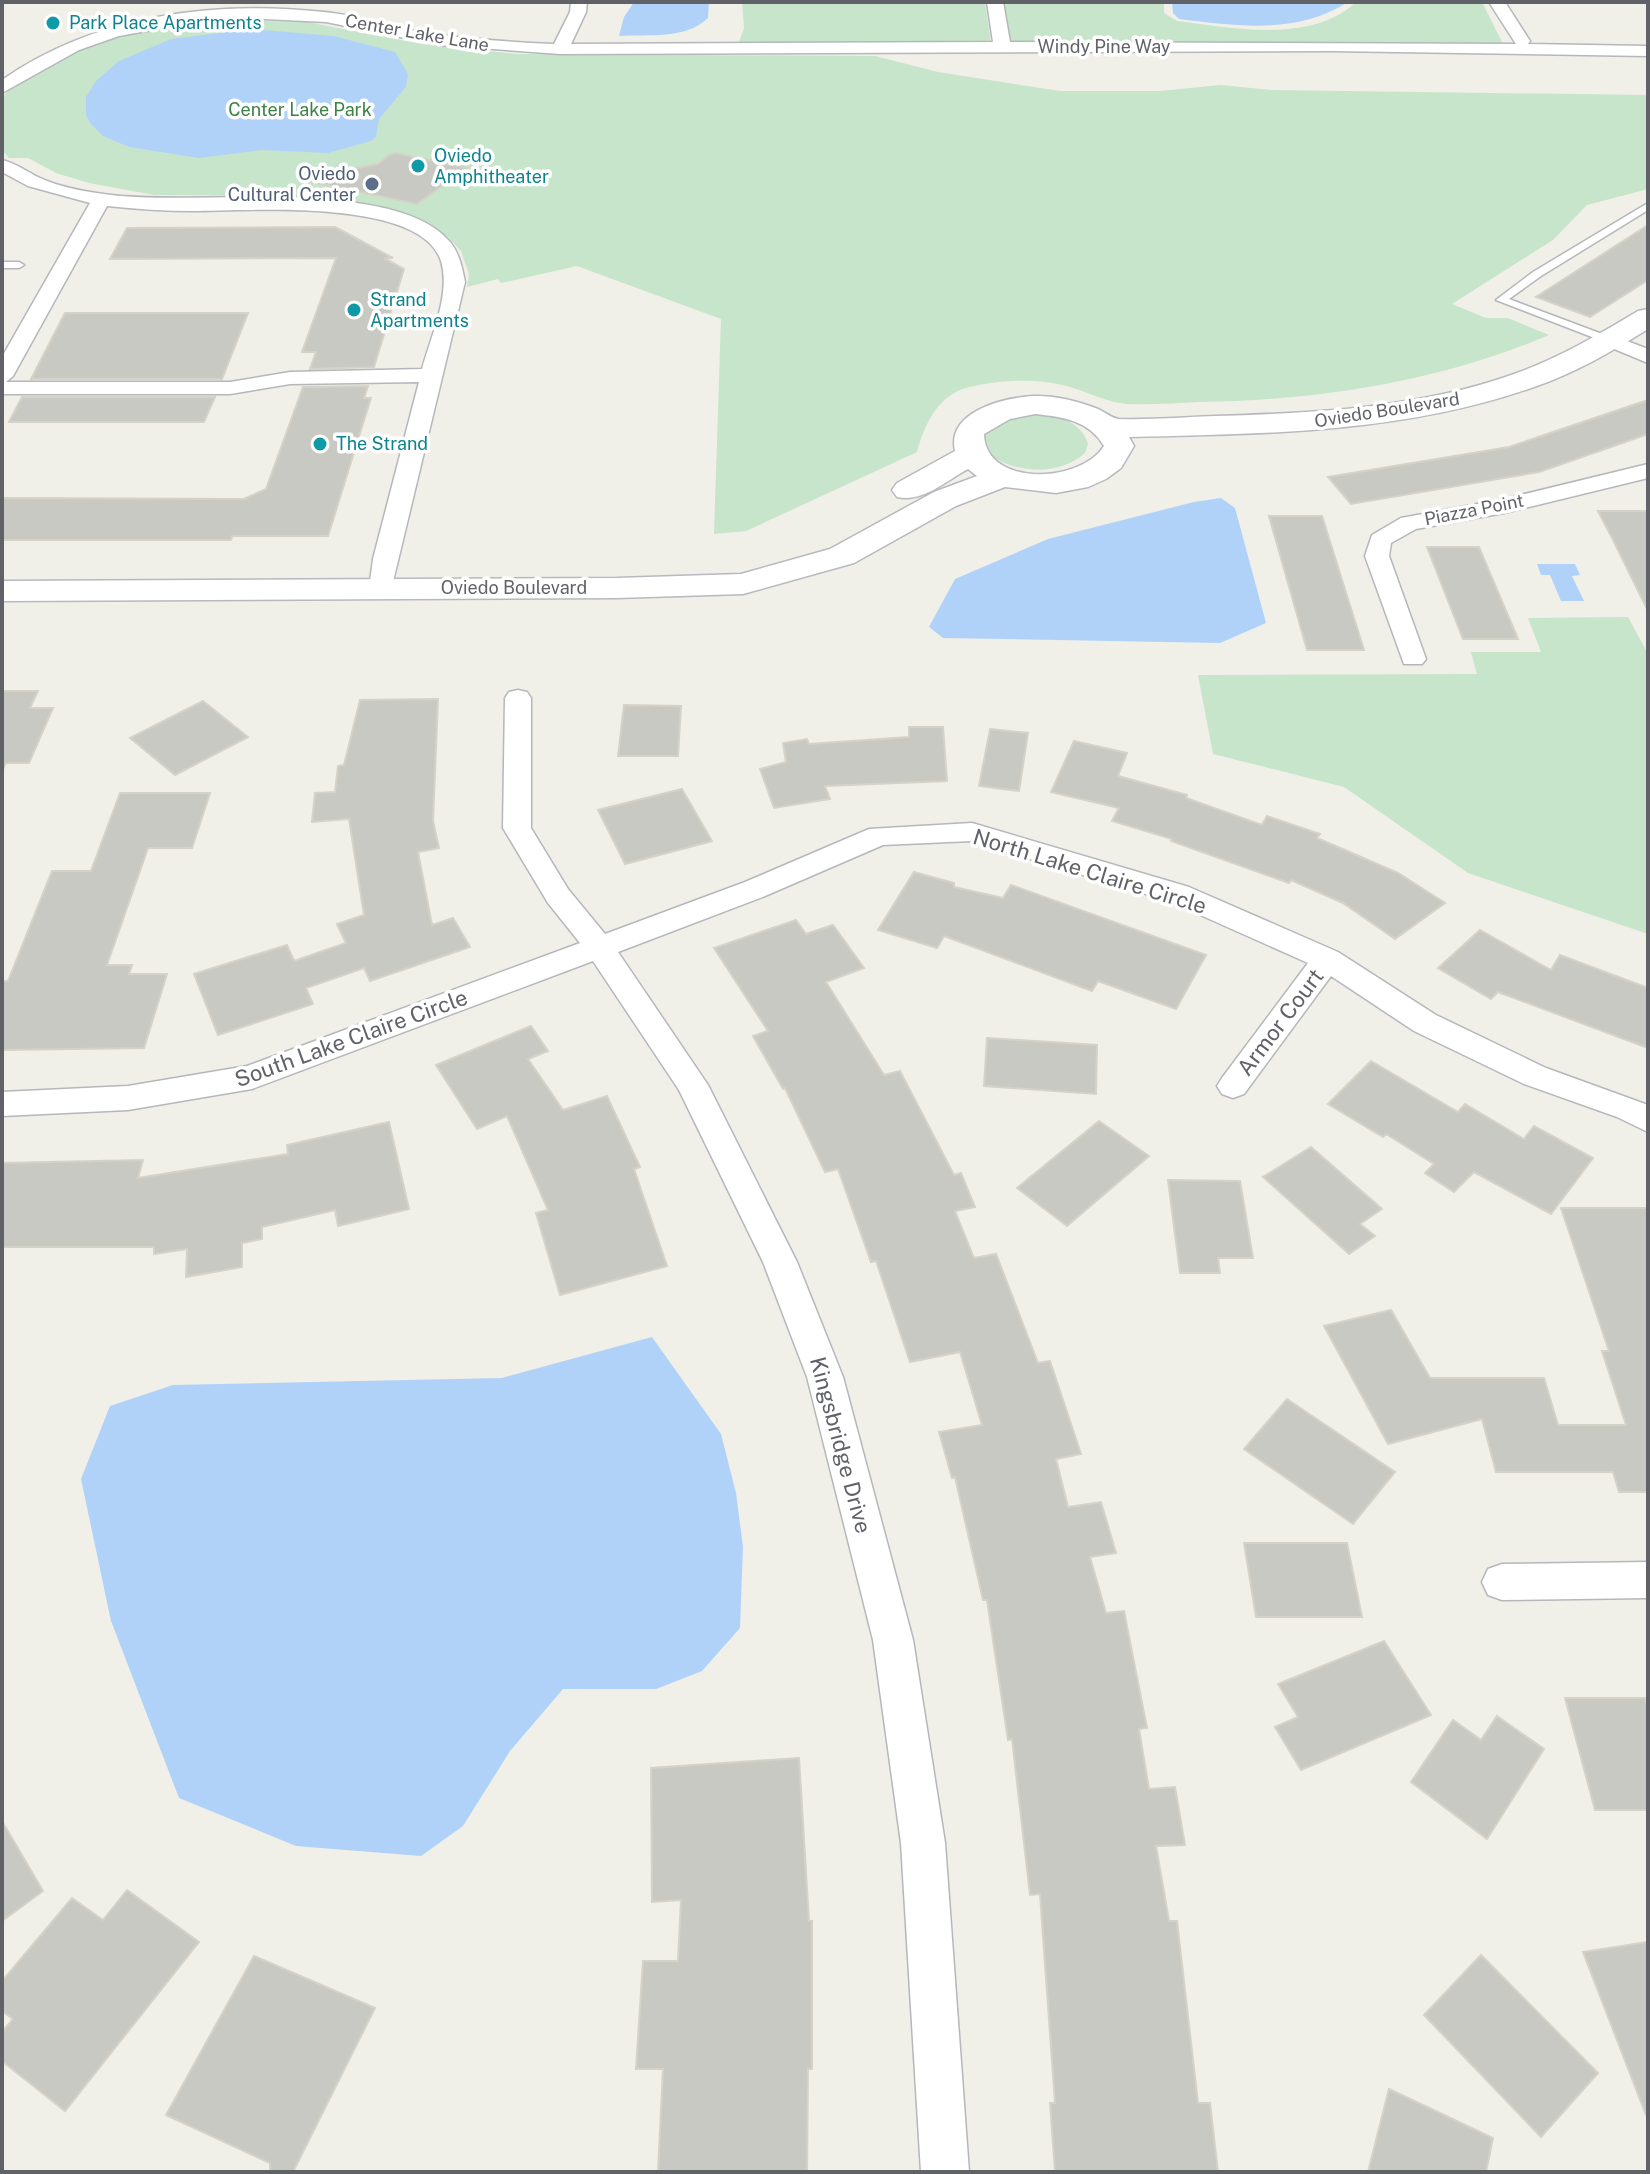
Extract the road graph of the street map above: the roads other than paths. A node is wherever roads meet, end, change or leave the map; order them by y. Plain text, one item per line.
1 (579, 2) edge
2 (995, 2) edge
3 (1497, 2) edge
4 (1522, 41) dead end
5 (1002, 47) junction
6 (560, 49) junction
7 (1648, 51) edge
8 (24, 53) dead end
9 (45, 58) junction
10 (2, 88) edge
11 (2, 165) edge
12 (102, 199) junction
13 (1648, 206) edge
14 (2, 265) edge
15 (19, 265) dead end
16 (1648, 317) edge
17 (1614, 342) junction
18 (1646, 354) edge
19 (432, 375) junction
20 (2, 376) edge
21 (2, 388) edge
22 (1113, 439) junction
23 (972, 454) junction
24 (1648, 471) edge
25 (1004, 477) junction
26 (2, 572) edge
27 (382, 579) junction
28 (2, 591) edge
29 (1413, 659) dead end
30 (518, 698) dead end
31 (599, 947) junction
32 (1327, 959) junction
33 (1233, 1086) dead end
34 (2, 1104) edge
35 (1648, 1120) edge
36 (1648, 1580) edge
37 (1502, 1582) dead end
38 (945, 2172) edge

1 - 6 street
2 - 5 street
3 - 4 street
5 - 6 street, Windy Pine Way
5 - 7 street, Windy Pine Way
6 - 9 street, Center Lake Lane
8 - 9 street
9 - 10 street, Center Lake Lane
11 - 12 street
12 - 19 street
12 - 20 street
13 - 17 lane
14 - 15 lane
16 - 17 street, Oviedo Boulevard
17 - 18 street
17 - 22 street, Oviedo Boulevard
18 - 22 street, Oviedo Boulevard
19 - 21 street
19 - 27 street
22 - 23 street
22 - 25 street
23 - 25 street
23 - 27 street, Oviedo Boulevard
24 - 29 street, Piazza Point
25 - 27 street, Oviedo Boulevard
26 - 27 street, Oviedo Boulevard
27 - 28 street, Oviedo Boulevard
30 - 31 street, Kingsbridge Drive
31 - 32 street, North Lake Claire Circle
31 - 34 street, South Lake Claire Circle
31 - 38 street, Kingsbridge Drive
32 - 33 street, Armor Court
32 - 35 street, North Lake Claire Circle
36 - 37 street

